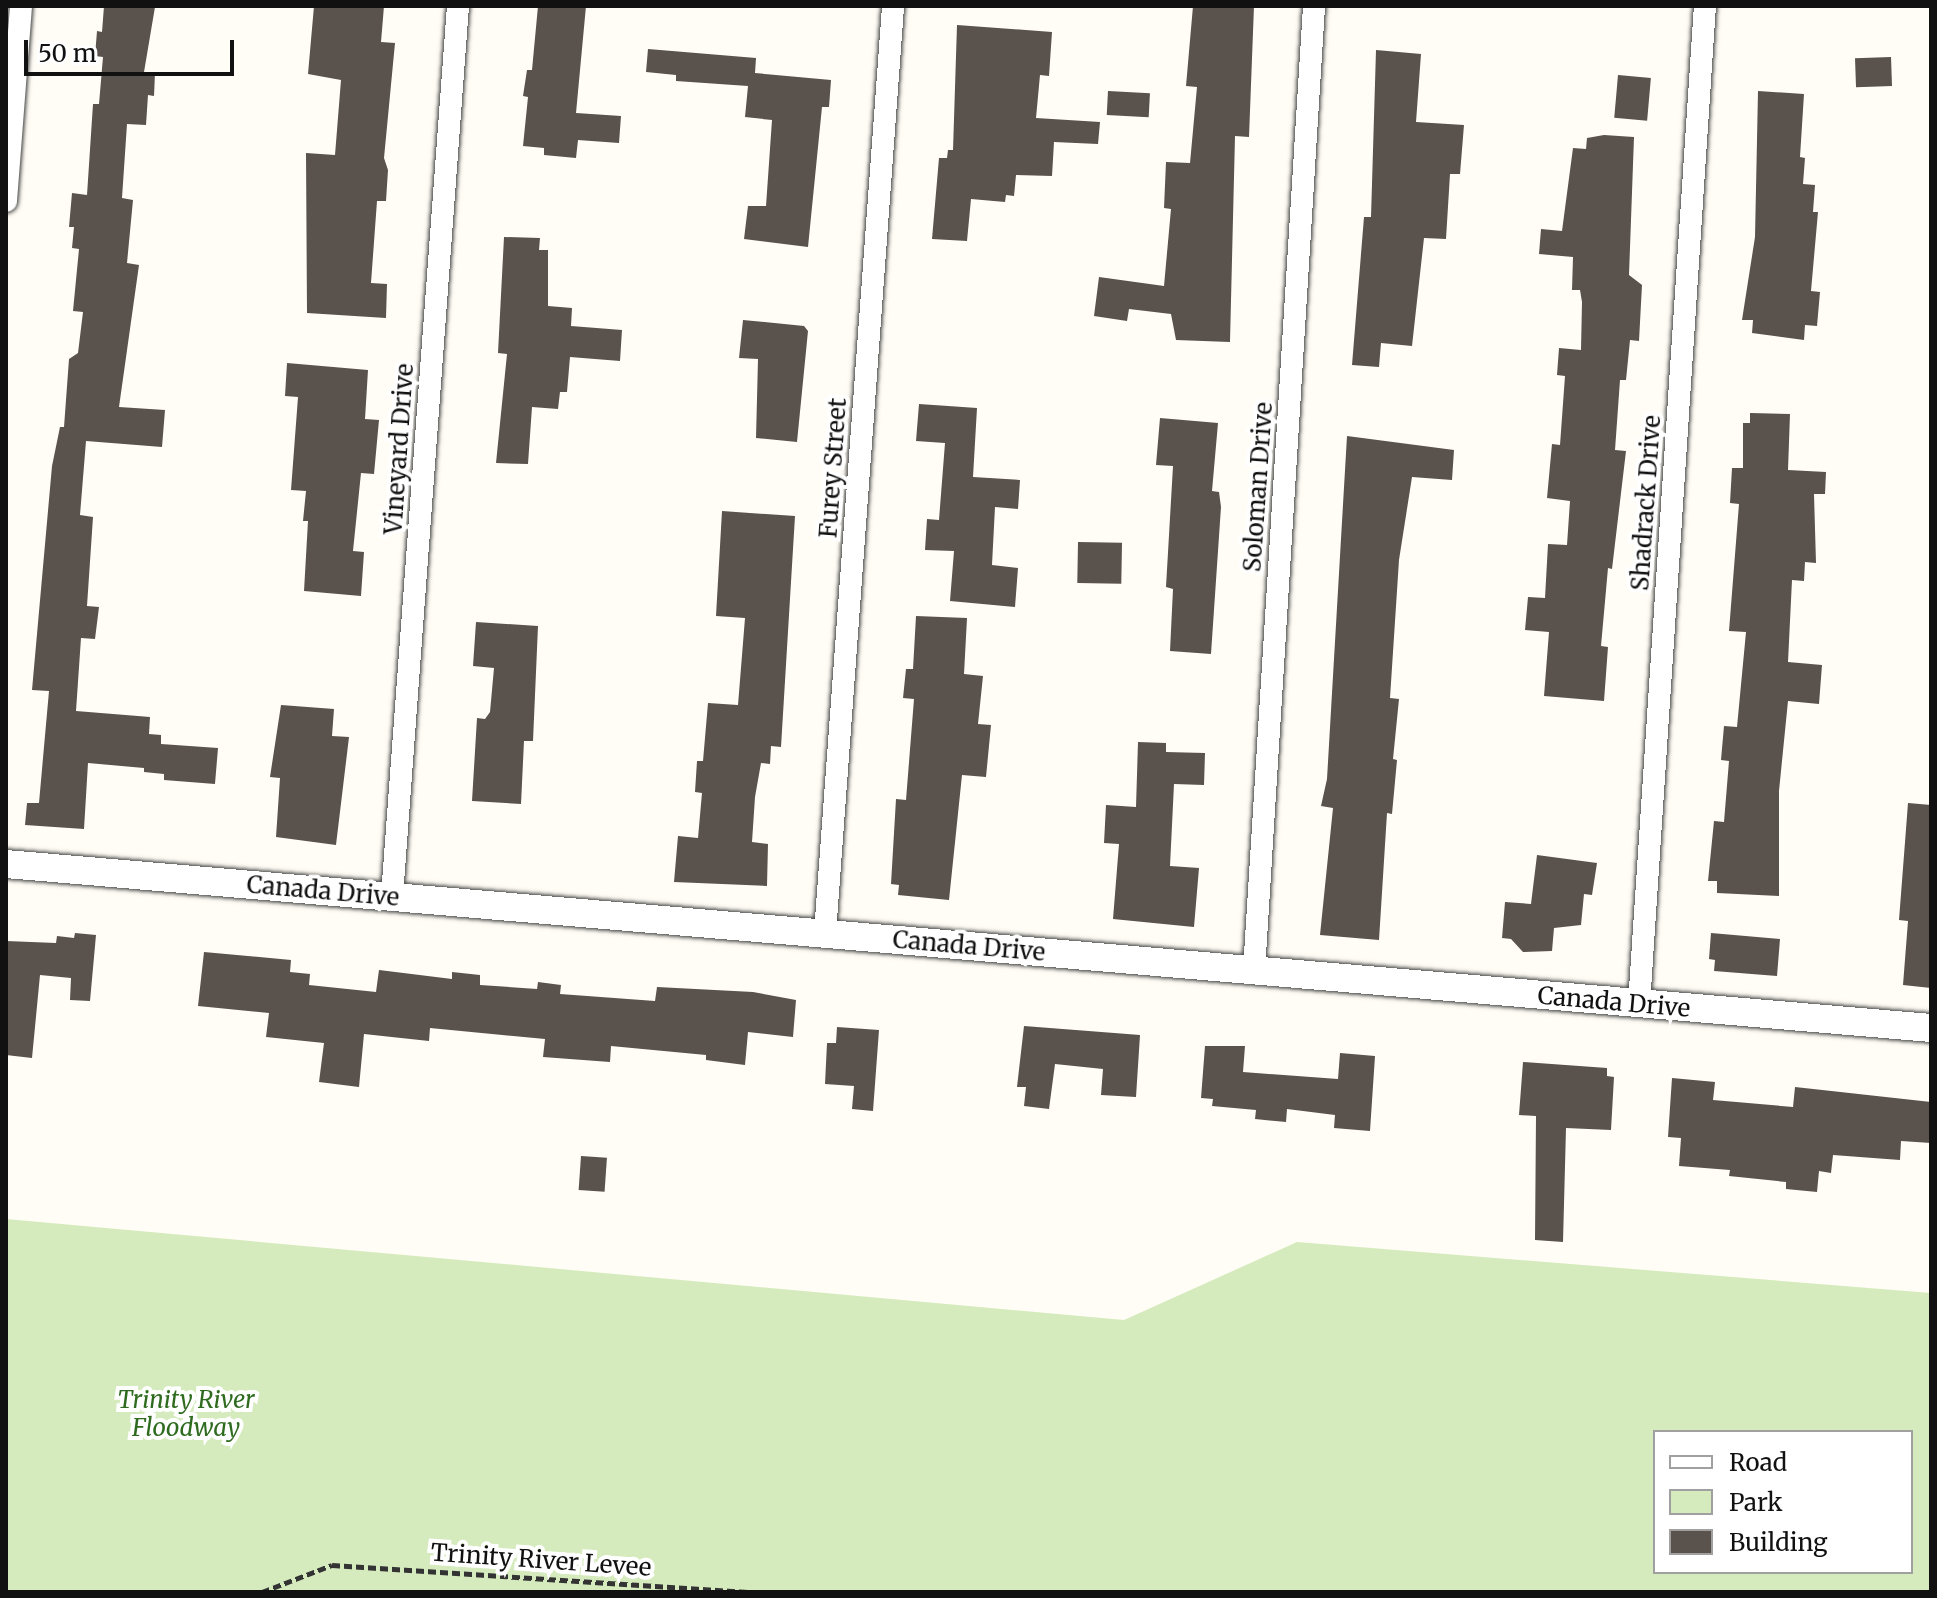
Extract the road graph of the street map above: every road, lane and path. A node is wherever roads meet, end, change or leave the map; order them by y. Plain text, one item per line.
1 (21, 6) edge
2 (458, 6) edge
3 (893, 6) edge
4 (1314, 6) edge
5 (1705, 6) edge
6 (6, 201) edge
7 (6, 864) edge
8 (392, 896) junction
9 (825, 933) junction
10 (1254, 971) junction
11 (1639, 1004) junction
12 (1931, 1028) edge
13 (262, 1592) edge
14 (748, 1592) edge

1 - 6 street
2 - 8 street, Vineyard Drive
3 - 9 street, Furey Street
4 - 10 street, Soloman Drive
5 - 11 street, Shadrack Drive
7 - 8 street, Canada Drive
8 - 9 street, Canada Drive
9 - 10 street, Canada Drive
10 - 11 street, Canada Drive
11 - 12 street, Canada Drive
13 - 14 path, Trinity River Levee

